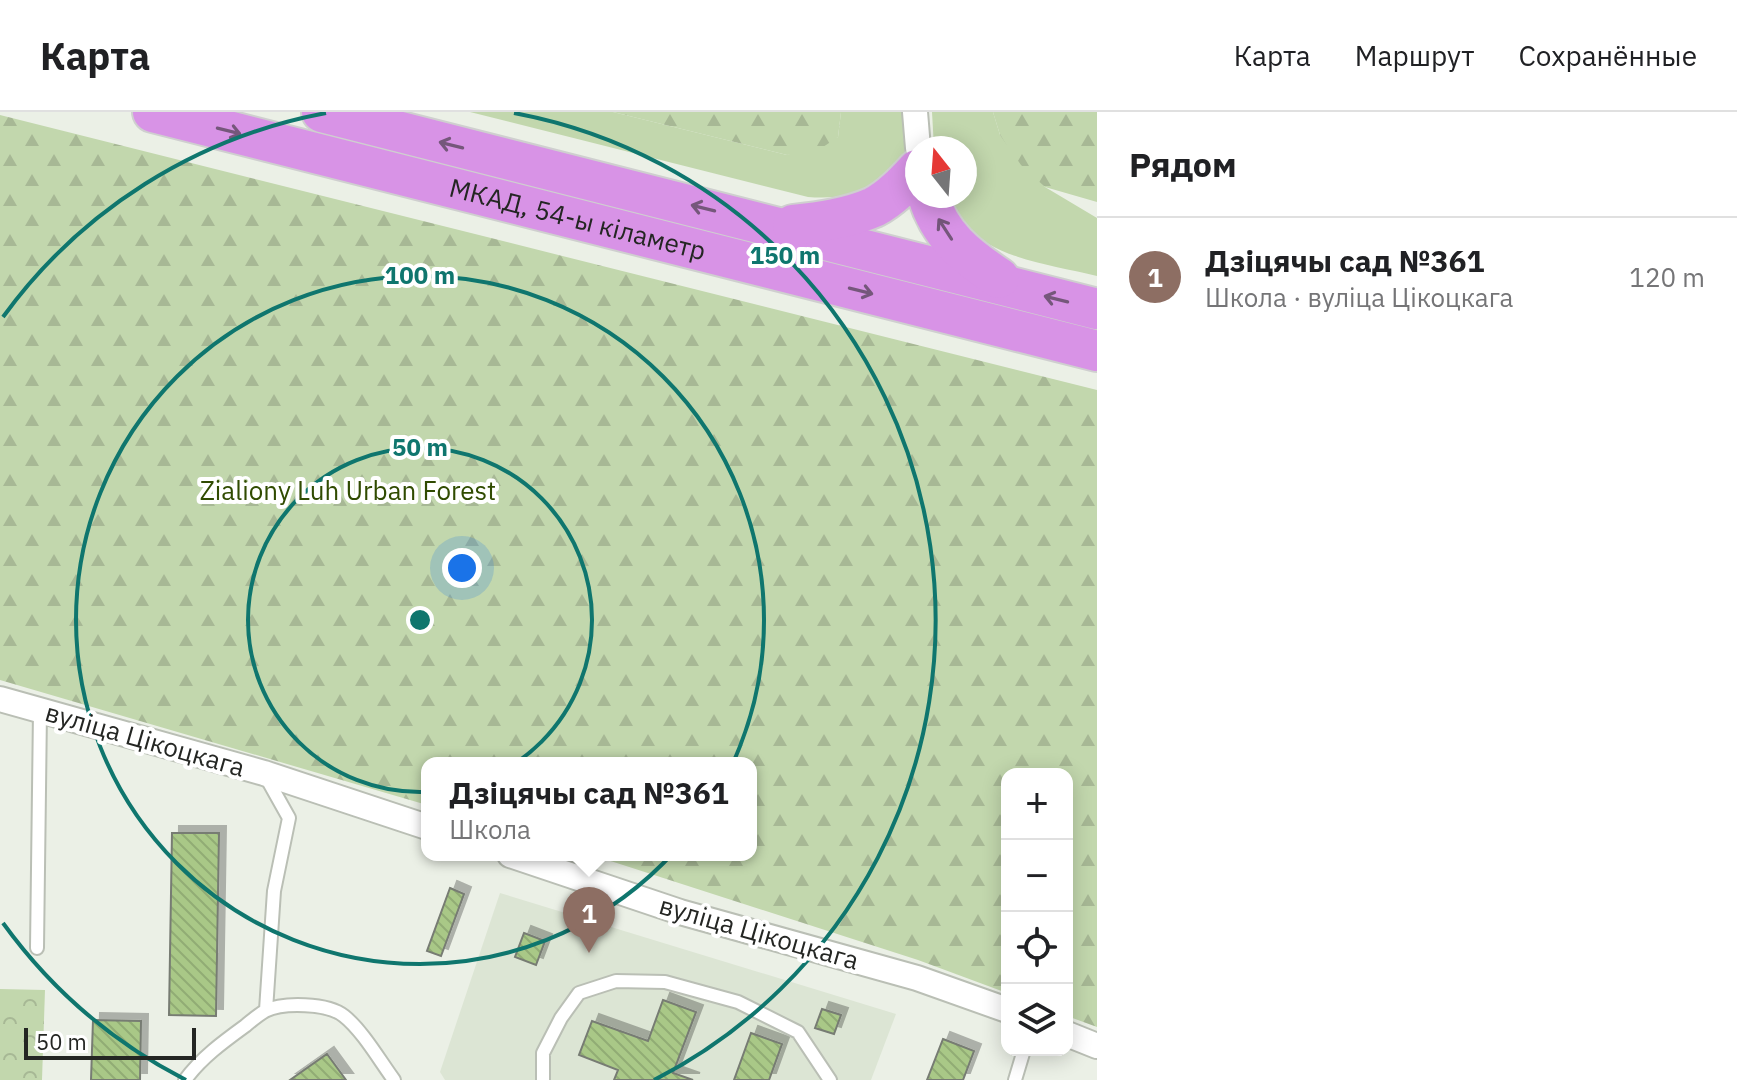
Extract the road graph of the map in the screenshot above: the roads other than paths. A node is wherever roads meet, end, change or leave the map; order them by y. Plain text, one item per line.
1 (153, 112) edge
2 (322, 112) edge
3 (915, 112) edge
4 (917, 136) edge
5 (905, 183) edge
6 (932, 208) edge
7 (779, 227) junction
8 (1016, 289) junction
9 (1097, 309) edge
10 (1097, 351) edge
11 (0, 699) edge
12 (40, 711) junction
13 (264, 773) junction
14 (421, 825) edge
15 (528, 861) edge
16 (37, 948) dead end
17 (1001, 1008) edge
18 (266, 1010) junction
19 (1073, 1036) edge
20 (1097, 1046) edge
21 (1022, 1056) edge
22 (185, 1080) edge
23 (394, 1080) edge
24 (543, 1080) edge
25 (830, 1080) edge
26 (1015, 1080) edge

1 -> 10 highway, МКАД, 54-ы кіламетр
7 -> 2 highway, МКАД, 54-ы кіламетр
3 - 4 street
5 - 7 highway
8 -> 6 highway
7 - 8 highway, МКАД, 54-ы кіламетр
9 -> 8 highway, МКАД, 54-ы кіламетр
11 - 12 street, вуліца Цікоцкага
12 - 13 street, вуліца Цікоцкага
12 - 16 lane
13 - 14 street, вуліца Цікоцкага
13 - 18 lane
15 - 17 street, вуліца Цікоцкага
18 - 22 lane
18 - 23 lane
19 - 20 street
21 - 26 lane
24 - 25 lane

